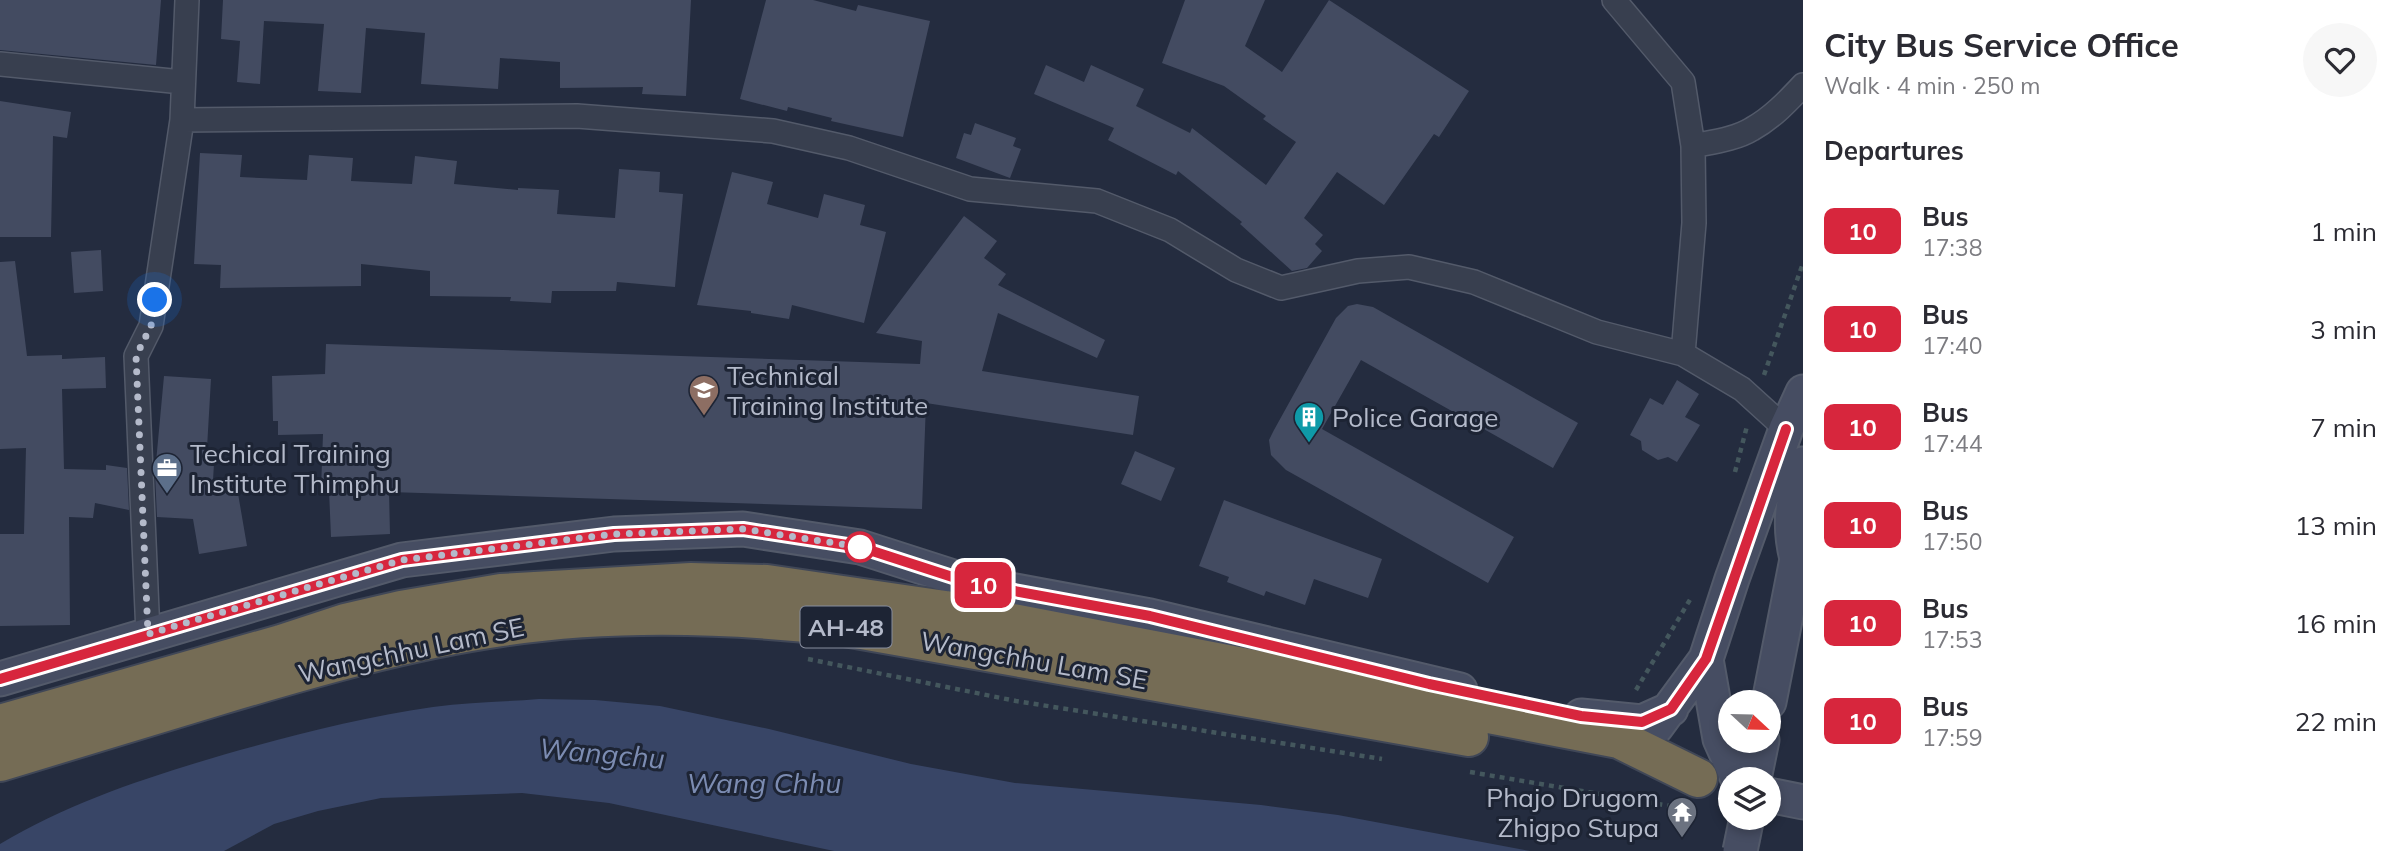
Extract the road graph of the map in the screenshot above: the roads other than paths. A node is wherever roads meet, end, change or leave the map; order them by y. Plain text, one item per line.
1 (187, 0) edge
2 (1615, 0) edge
3 (0, 64) edge
4 (182, 82) junction
5 (1803, 85) edge
6 (182, 120) junction
7 (1693, 146) junction
8 (1683, 354) junction
9 (1803, 392) edge
10 (1786, 429) junction
11 (1803, 464) edge
12 (1800, 556) edge
13 (148, 634) junction
14 (1706, 659) junction
15 (0, 679) edge
16 (1772, 690) edge
17 (0, 724) edge
18 (1615, 730) junction
19 (0, 762) edge
20 (1733, 767) edge
21 (1704, 791) edge
22 (1781, 797) edge
23 (1803, 802) edge
24 (1744, 830) edge
25 (1740, 851) edge

1 - 4 street
2 - 7 street
3 - 4 street
4 - 6 street
5 - 7 street
6 - 8 street
6 - 13 street
7 - 8 street
8 - 10 street
9 - 10 main road
10 - 14 main road
11 - 12 main road
12 - 16 main road
13 - 15 main road
13 - 18 main road
14 - 18 main road, Wangchhu Lam SE
14 - 20 main road
17 - 18 highway, Wangchhu Lam SE / AH-48
18 - 21 highway, Wangchhu Lam SE
19 - 21 highway, Wangchhu Lam SE / AH-48
22 - 23 main road
24 - 25 main road, bridge

